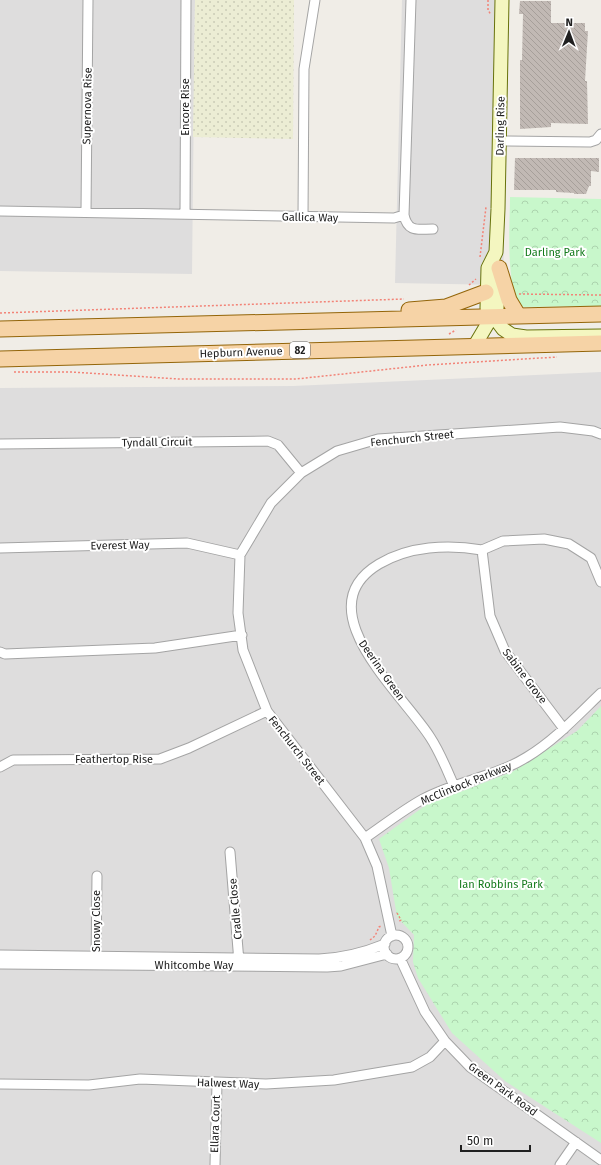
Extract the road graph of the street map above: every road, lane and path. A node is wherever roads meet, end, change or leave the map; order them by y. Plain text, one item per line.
1 (88, 0) edge
2 (186, 0) edge
3 (315, 0) edge
4 (412, 0) edge
5 (502, 0) edge
6 (601, 134) edge
7 (500, 141) junction
8 (0, 211) edge
9 (86, 212) junction
10 (185, 214) junction
11 (404, 215) junction
12 (303, 216) junction
13 (433, 229) dead end
14 (496, 252) junction
15 (499, 268) junction
16 (486, 292) junction
17 (601, 295) edge
18 (408, 299) dead end
19 (509, 300) junction
20 (0, 313) edge
21 (601, 314) edge
22 (518, 315) junction
23 (493, 317) junction
24 (325, 321) junction
25 (0, 329) edge
26 (601, 336) edge
27 (601, 343) edge
28 (475, 345) junction
29 (562, 357) dead end
30 (30, 358) junction
31 (0, 359) edge
32 (4, 369) edge
33 (601, 434) edge
34 (0, 444) edge
35 (301, 472) junction
36 (0, 548) edge
37 (482, 550) junction
38 (240, 555) junction
39 (601, 582) edge
40 (242, 635) junction
41 (0, 652) edge
42 (601, 693) edge
43 (267, 711) junction
44 (564, 729) junction
45 (0, 768) edge
46 (454, 786) junction
47 (365, 838) junction
48 (230, 852) dead end
49 (97, 876) dead end
50 (394, 909) dead end
51 (390, 925) junction
52 (392, 936) junction
53 (368, 941) dead end
54 (385, 944) junction
55 (387, 954) junction
56 (0, 955) edge
57 (400, 958) junction
58 (96, 961) junction
59 (239, 962) junction
60 (0, 964) edge
61 (446, 1041) junction
62 (217, 1083) junction
63 (0, 1084) edge
64 (576, 1142) junction
65 (601, 1160) edge
66 (215, 1165) edge
67 (560, 1165) edge

1 - 9 street, Supernova Rise
2 - 10 street, Encore Rise
3 - 12 street
4 - 11 street
5 - 7 street, Darling Rise
6 - 7 street
7 - 14 street, Darling Rise
8 - 9 street, Gallica Way
9 - 10 street, Gallica Way
10 - 12 street, Gallica Way
11 - 12 street, Gallica Way
11 - 13 street
14 - 15 street, Darling Rise
14 - 16 street, Darling Rise
15 - 19 main road
15 - 23 street, Darling Rise
16 - 23 street, Darling Rise
16 - 24 main road
17 - 19 path
18 - 20 path
19 - 22 main road
21 - 22 main road
22 - 23 main road
23 - 24 main road
23 - 26 street, Darling Rise
23 - 28 street, Darling Rise
24 - 25 main road
27 - 28 main road, Hepburn Avenue / 82
28 - 30 main road, Hepburn Avenue / 82
29 - 32 path
30 - 31 main road, Hepburn Avenue / 82
30 - 32 main road
33 - 35 street, Fenchurch Street
34 - 35 street, Tyndall Circuit
35 - 38 street, Fenchurch Street
36 - 38 street, Everest Way
37 - 39 street
37 - 44 street, Sabine Grove
37 - 46 street, Deerina Green
38 - 40 street, Fenchurch Street
40 - 41 street
40 - 43 street, Fenchurch Street
42 - 44 street, McClintock Parkway
43 - 45 street, Feathertop Rise
43 - 47 street, Fenchurch Street
44 - 46 street, McClintock Parkway
46 - 47 street, McClintock Parkway
47 - 51 street, Fenchurch Street
48 - 59 street, Cradle Close
49 - 58 street, Snowy Close
50 - 51 path
51 - 52 street, Fenchurch Street
51 - 53 path
52 - 54 street, Whitcombe Way
52 - 57 street
54 - 55 street
54 - 59 street, Whitcombe Way
55 - 57 street
55 - 59 street, Whitcombe Way
56 - 58 street, Whitcombe Way
57 - 61 street, Green Park Road
58 - 59 street, Whitcombe Way
58 - 60 street, Whitcombe Way
61 - 62 street, Halwest Way
61 - 64 street, Green Park Road
62 - 63 street, Halwest Way
62 - 66 street, Ellara Court
64 - 65 street, Green Park Road
64 - 67 street

